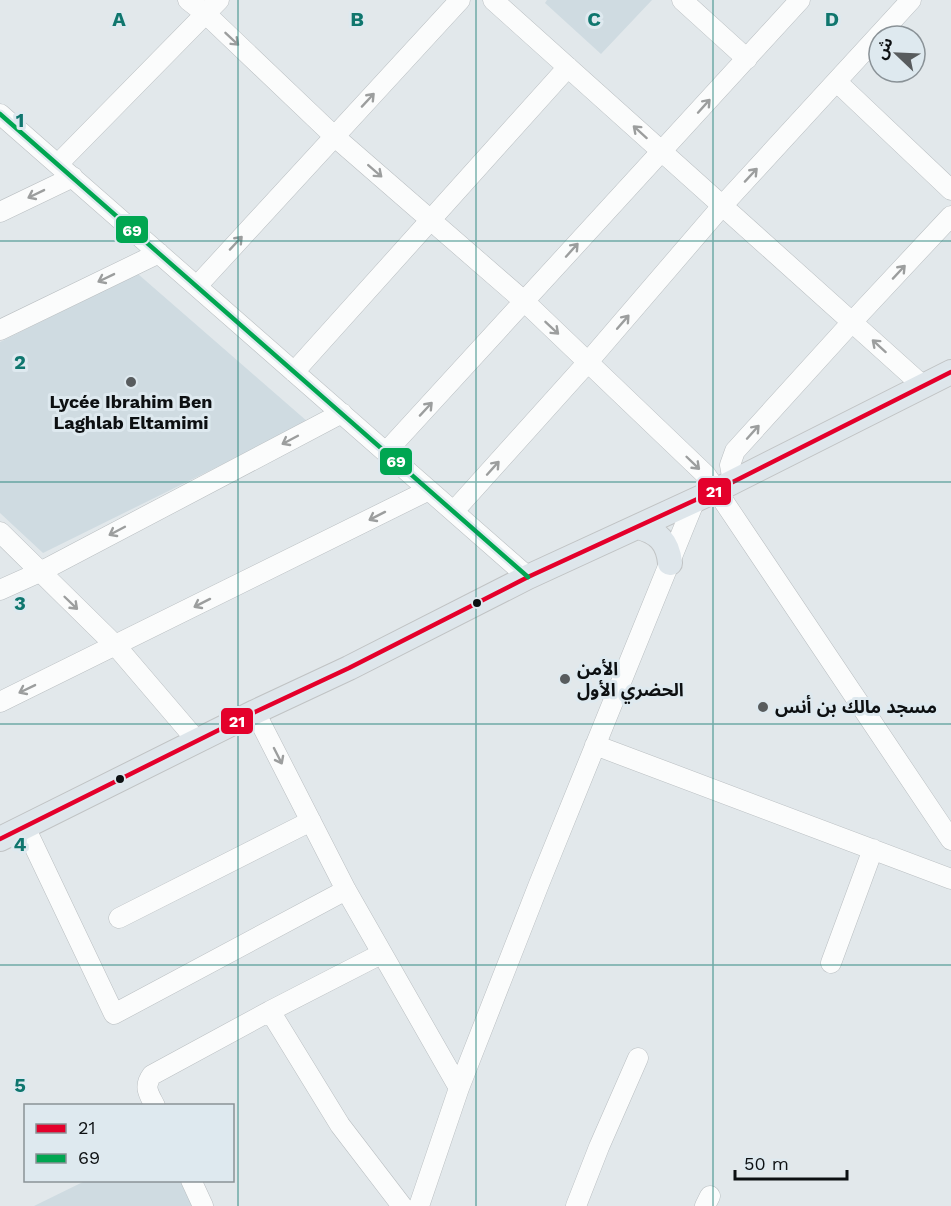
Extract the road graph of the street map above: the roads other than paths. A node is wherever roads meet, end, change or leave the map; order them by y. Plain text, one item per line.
1 (188, 0) edge
2 (460, 0) edge
3 (493, 0) edge
4 (682, 0) edge
5 (800, 0) edge
6 (911, 0) edge
7 (212, 7) edge
8 (747, 59) junction
9 (568, 67) junction
10 (837, 82) junction
11 (0, 114) edge
12 (334, 136) junction
13 (662, 152) junction
14 (65, 170) junction
15 (951, 190) edge
16 (722, 206) junction
17 (0, 212) edge
18 (951, 216) edge
19 (432, 220) junction
20 (159, 253) junction
21 (197, 286) junction
22 (525, 302) junction
23 (852, 322) junction
24 (0, 330) edge
25 (588, 362) junction
26 (294, 372) junction
27 (951, 372) edge
28 (922, 385) junction
29 (342, 413) junction
30 (386, 452) junction
31 (725, 486) junction
32 (429, 490) junction
33 (695, 500) junction
34 (453, 511) junction
35 (638, 527) junction
36 (0, 532) edge
37 (670, 563) junction
38 (40, 572) junction
39 (528, 577) junction
40 (0, 591) edge
41 (116, 646) junction
42 (0, 702) edge
43 (255, 712) junction
44 (198, 741) junction
45 (595, 745) junction
46 (311, 821) junction
47 (25, 827) junction
48 (0, 839) edge
49 (951, 840) edge
50 (873, 849) junction
51 (951, 879) edge
52 (346, 890) junction
53 (119, 918) dead end
54 (381, 954) junction
55 (831, 963) dead end
56 (270, 1011) junction
57 (638, 1058) dead end
58 (459, 1088) junction
59 (154, 1104) edge
60 (192, 1182) edge
61 (203, 1206) edge
62 (402, 1206) edge
63 (419, 1206) edge
64 (576, 1206) edge

1 - 7 street
12 -> 2 street
3 - 9 street
4 - 8 street
5 - 8 street
6 - 10 street
7 -> 12 street
7 - 14 street
13 -> 8 street
13 -> 9 street
9 - 19 street
10 - 15 street
16 -> 10 street
11 - 14 street
12 -> 19 street
21 -> 12 street
13 - 16 street
22 -> 13 street
14 -> 17 street
14 - 20 street
16 - 23 street
25 -> 16 street
23 -> 18 street
19 - 22 street
19 - 26 street
20 - 21 street
20 -> 24 street
21 - 26 street
22 -> 25 street
30 -> 22 street
28 -> 23 street
31 -> 23 street
25 -> 31 street
34 -> 25 street
26 - 29 street
27 - 28 main road
28 - 31 main road
29 - 30 street
29 -> 38 street
30 - 32 street
31 - 33 main road
31 - 49 street
32 - 34 street
32 -> 41 street
33 - 35 main road
33 - 37 street
34 - 39 street
35 - 37 main road
35 - 39 main road
36 - 38 street
37 - 45 street
38 - 40 street
38 -> 41 street
39 - 43 main road
41 -> 42 street
41 - 44 street
43 - 44 main road
43 -> 46 street
44 - 47 main road
45 - 50 street
45 - 58 street
46 - 52 street
46 - 53 street
47 - 48 main road
47 - 52 street
50 - 51 street
50 - 55 street
52 - 54 street
54 - 56 street
54 - 58 street
56 - 59 street
56 - 62 street
57 - 64 street
58 - 63 street
60 - 61 street

